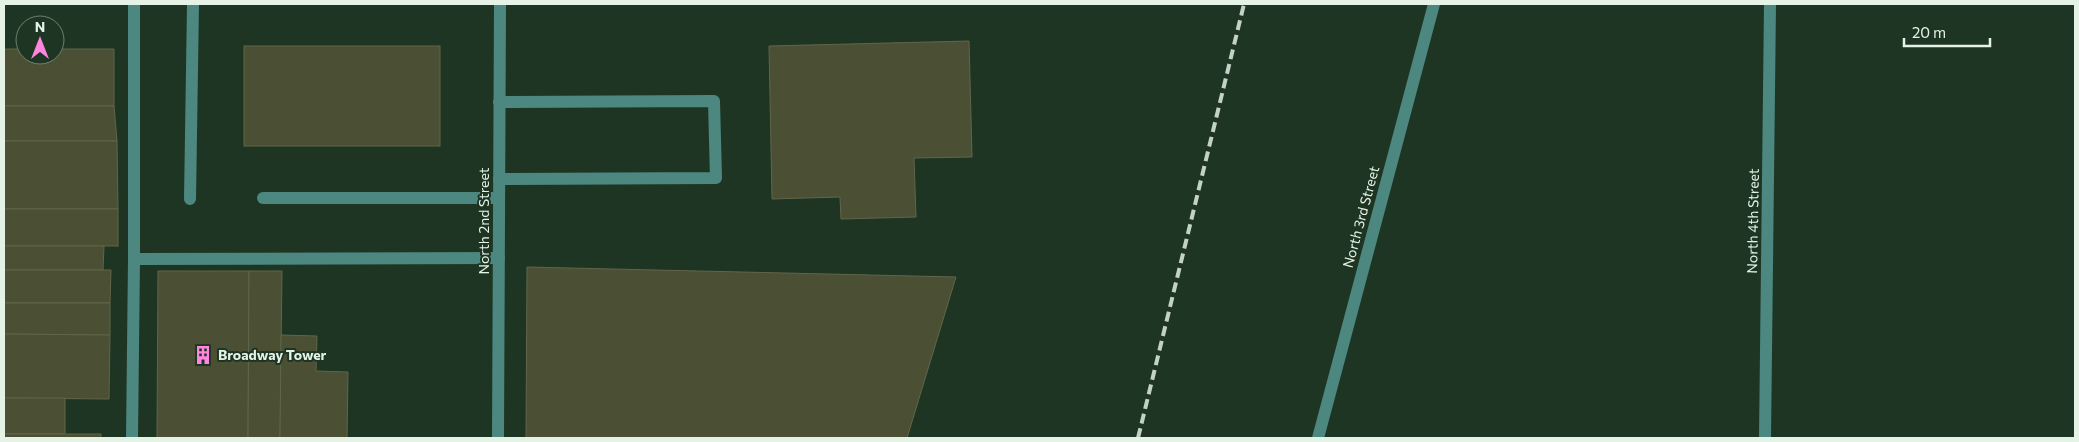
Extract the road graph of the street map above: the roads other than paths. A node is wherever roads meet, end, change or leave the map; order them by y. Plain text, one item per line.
1 (134, 4) edge
2 (193, 4) edge
3 (500, 4) edge
4 (1434, 4) edge
5 (1770, 4) edge
6 (499, 102) junction
7 (499, 179) junction
8 (264, 198) dead end
9 (499, 198) junction
10 (190, 199) dead end
11 (499, 258) junction
12 (134, 259) junction
13 (132, 438) edge
14 (498, 438) edge
15 (1318, 438) edge
16 (1765, 438) edge

1 - 12 street
2 - 10 street
3 - 6 street, North 2nd Street
4 - 15 street, North 3rd Street
5 - 16 street, North 4th Street
6 - 7 street, North 2nd Street
6 - 7 street
7 - 9 street, North 2nd Street
8 - 9 street
9 - 11 street, North 2nd Street
11 - 12 street
11 - 14 street, North 2nd Street
12 - 13 street

